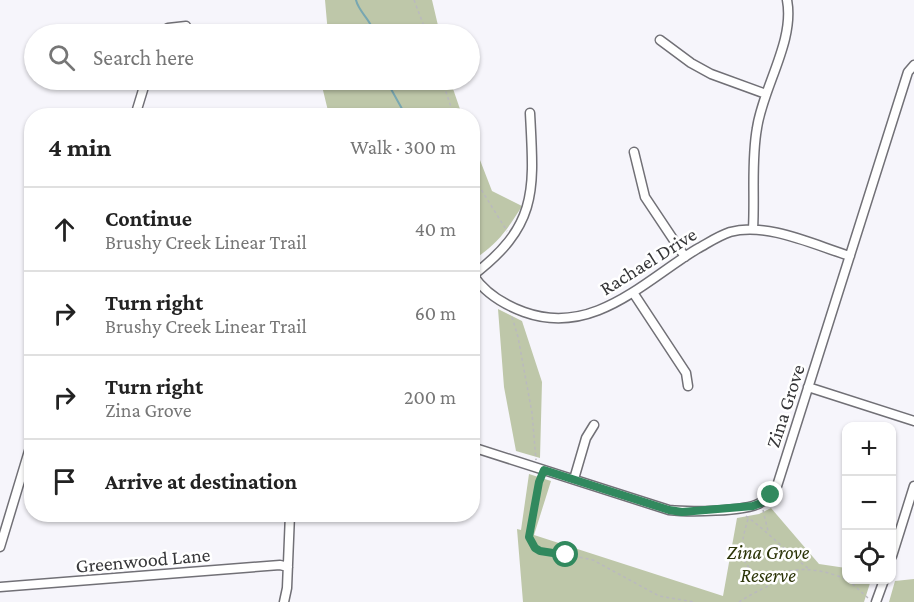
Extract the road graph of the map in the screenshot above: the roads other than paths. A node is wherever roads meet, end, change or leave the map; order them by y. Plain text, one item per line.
1 (787, 0) edge
2 (660, 40) dead end
3 (914, 64) edge
4 (143, 90) edge
5 (766, 94) junction
6 (137, 108) edge
7 (530, 113) dead end
8 (634, 152) dead end
9 (753, 229) junction
10 (850, 256) junction
11 (684, 257) junction
12 (480, 270) edge
13 (480, 284) edge
14 (634, 294) junction
15 (688, 386) dead end
16 (808, 387) junction
17 (914, 421) edge
18 (594, 425) dead end
19 (480, 450) edge
20 (24, 468) edge
21 (574, 479) junction
22 (914, 486) edge
23 (910, 514) edge
24 (290, 522) edge
25 (896, 545) edge
26 (0, 547) edge
27 (288, 567) junction
28 (882, 584) edge
29 (0, 587) edge
30 (874, 601) edge
31 (284, 602) edge

1 - 5 street
2 - 5 street
3 - 10 street, Zina Grove
4 - 6 street
5 - 9 street
7 - 12 street
8 - 11 street
9 - 10 street, Rachael Drive
9 - 11 street, Rachael Drive
10 - 16 street, Zina Grove
11 - 14 street, Rachael Drive
13 - 14 street, Rachael Drive
14 - 15 street
16 - 17 street
16 - 21 street, Zina Grove
18 - 21 street
19 - 21 street
20 - 26 street
22 - 23 street
23 - 25 street
24 - 27 street
27 - 29 street, Greenwood Lane
27 - 31 street
28 - 30 street

